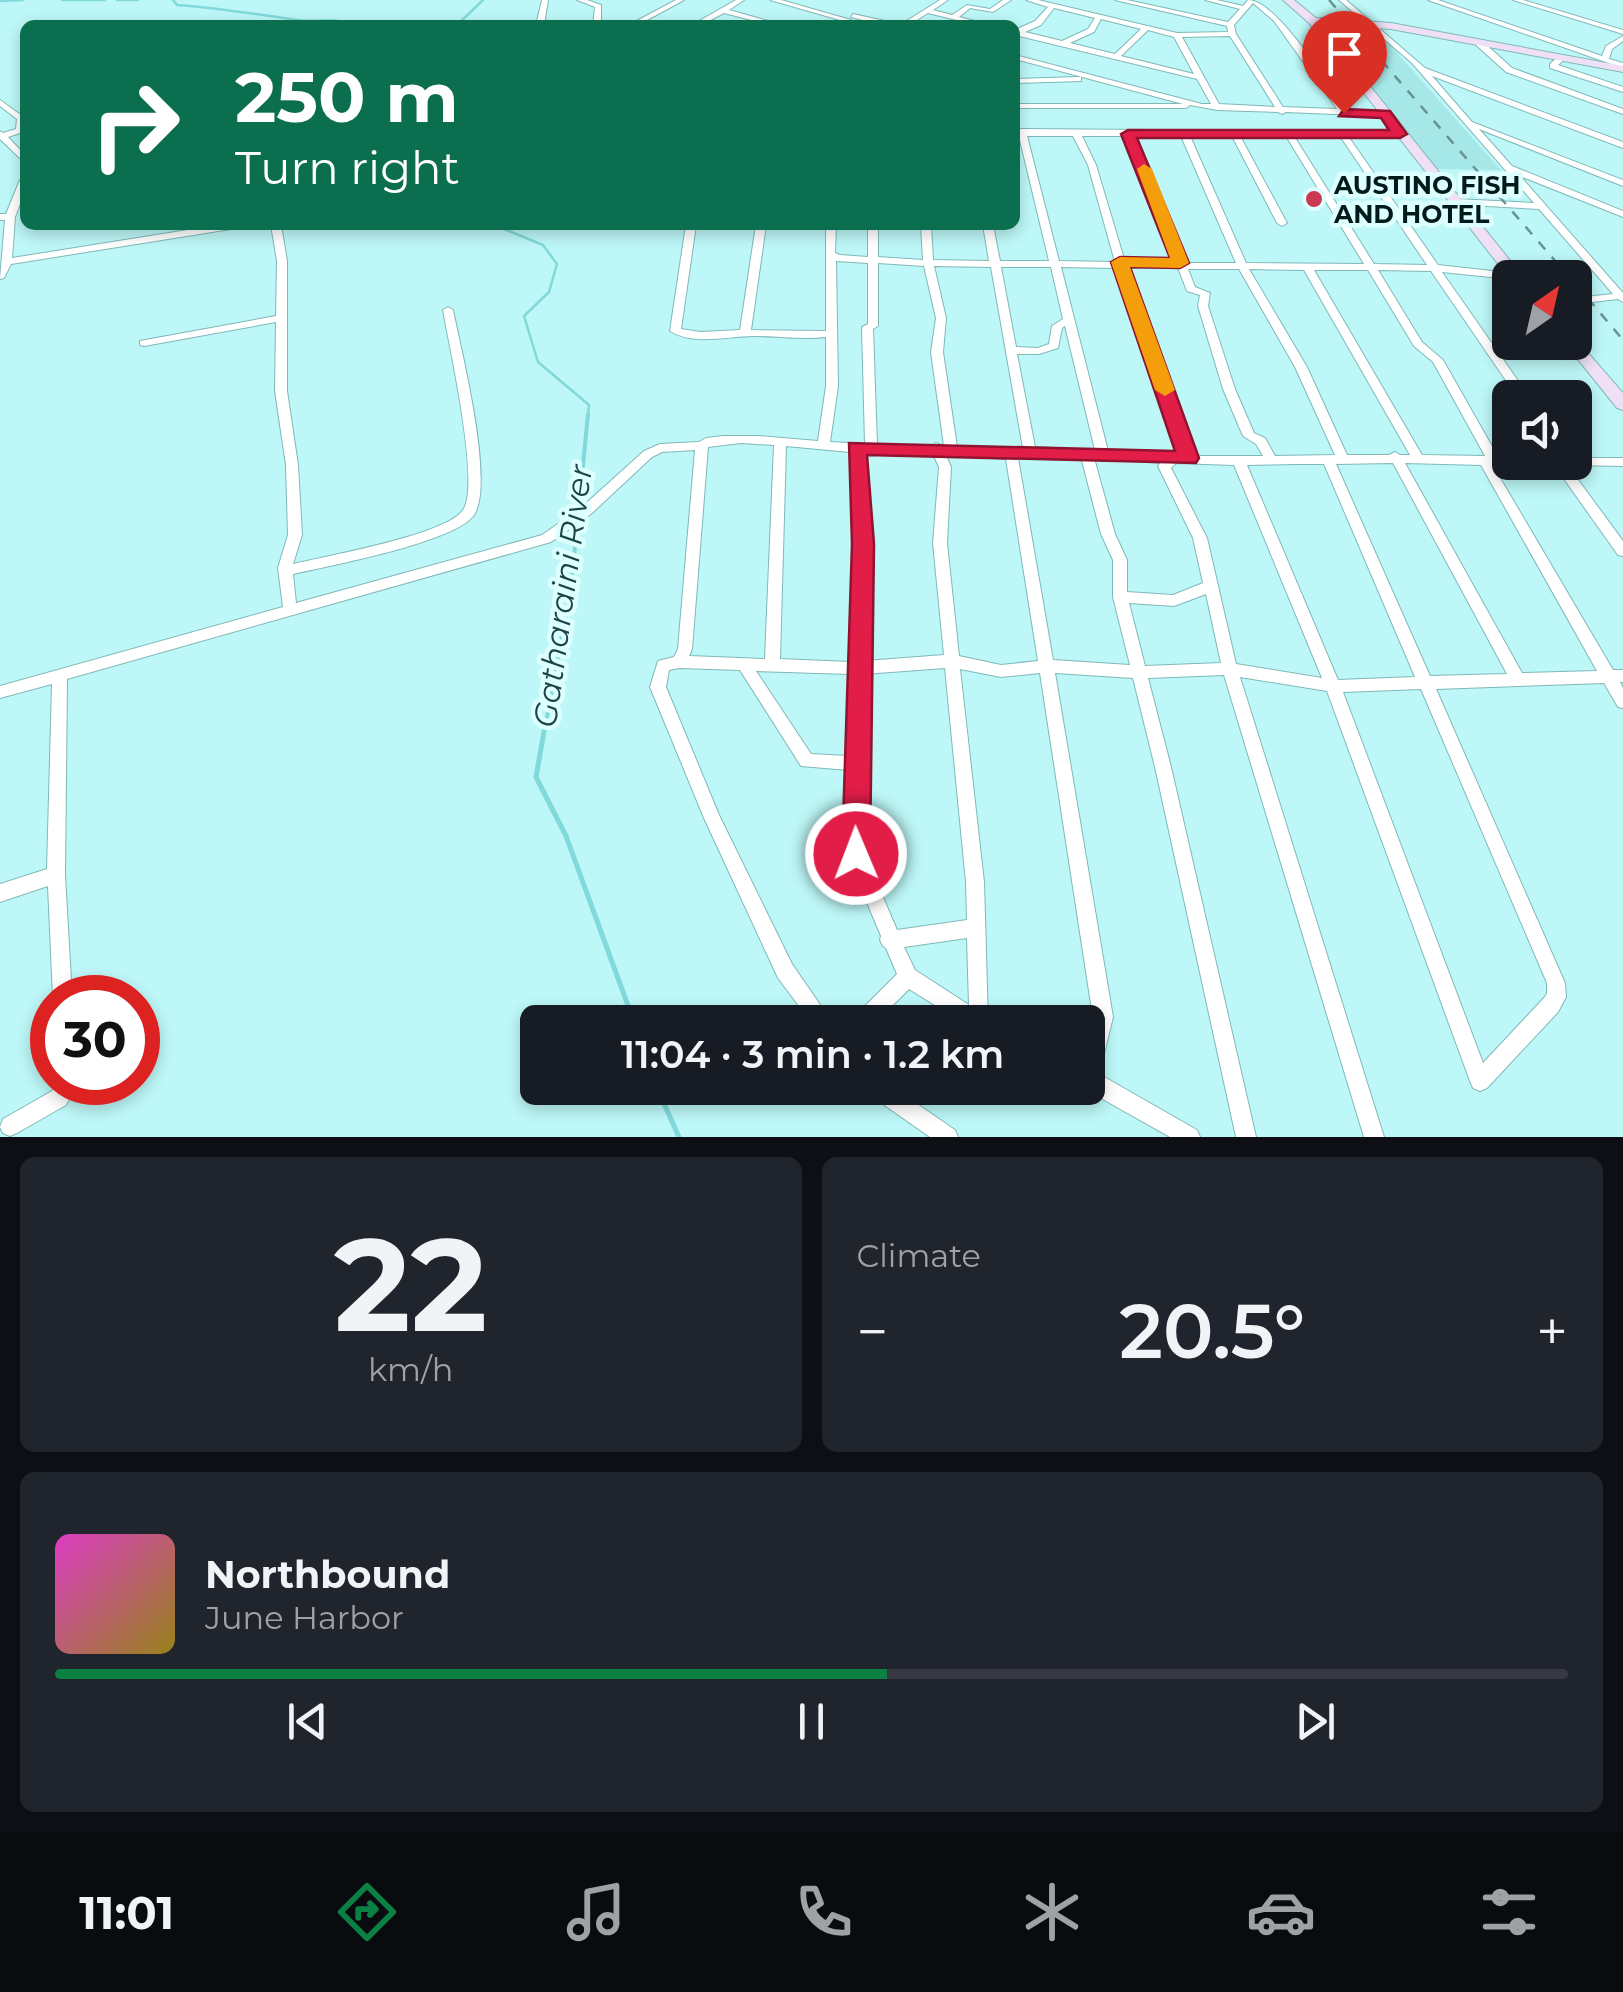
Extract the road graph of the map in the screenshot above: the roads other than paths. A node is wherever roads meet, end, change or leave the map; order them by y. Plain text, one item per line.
1 (580, 0) edge
2 (612, 0) edge
3 (682, 0) edge
4 (742, 0) edge
5 (773, 0) edge
6 (945, 0) edge
7 (1008, 0) edge
8 (1028, 0) edge
9 (1118, 0) edge
10 (1208, 0) edge
11 (1253, 0) edge
12 (1288, 0) edge
13 (1342, 0) edge
14 (1432, 0) edge
15 (1516, 0) edge
16 (599, 6) junction
17 (1052, 6) junction
18 (802, 8) junction
19 (1244, 8) junction
20 (722, 10) junction
21 (927, 11) junction
22 (1099, 16) junction
23 (954, 18) junction
24 (598, 20) edge
25 (643, 20) edge
26 (705, 20) edge
27 (759, 20) edge
28 (781, 20) edge
29 (861, 20) edge
30 (912, 20) edge
31 (963, 20) edge
32 (1313, 21) junction
33 (1372, 24) junction
34 (1146, 28) junction
35 (1231, 30) junction
36 (1020, 31) edge
37 (1020, 33) edge
38 (1178, 35) junction
39 (1623, 35) edge
40 (1038, 38) junction
41 (1478, 42) junction
42 (1063, 44) junction
43 (1020, 52) edge
44 (1020, 57) edge
45 (1115, 58) junction
46 (1562, 58) junction
47 (1605, 59) junction
48 (1623, 68) edge
49 (1423, 70) junction
50 (1202, 78) junction
51 (1098, 80) junction
52 (1020, 81) edge
53 (1623, 90) edge
54 (1020, 106) edge
55 (1202, 106) junction
56 (1216, 108) junction
57 (1282, 112) junction
58 (1623, 112) edge
59 (1344, 113) junction
60 (1385, 114) junction
61 (1467, 122) junction
62 (1020, 132) edge
63 (1076, 133) junction
64 (1128, 134) junction
65 (1400, 134) junction
66 (1185, 135) junction
67 (1344, 135) junction
68 (1, 136) edge
69 (1236, 136) junction
70 (1290, 136) junction
71 (1020, 139) edge
72 (1623, 145) edge
73 (12, 147) junction
74 (0, 148) edge
75 (20, 155) edge
76 (1508, 168) junction
77 (1623, 182) edge
78 (20, 189) edge
79 (1456, 202) junction
80 (1541, 206) junction
81 (1623, 214) edge
82 (5, 217) edge
83 (1282, 222) dead end
84 (205, 230) edge
85 (277, 230) edge
86 (690, 230) edge
87 (761, 230) edge
88 (831, 230) edge
89 (872, 230) edge
90 (926, 230) edge
91 (989, 230) edge
92 (830, 257) junction
93 (874, 259) junction
94 (1503, 260) edge
95 (997, 261) junction
96 (8, 262) junction
97 (1120, 262) junction
98 (1053, 263) junction
99 (1180, 263) junction
100 (928, 264) junction
101 (1242, 266) junction
102 (1307, 266) junction
103 (1372, 268) junction
104 (1435, 268) junction
105 (1492, 273) edge
106 (0, 276) edge
107 (1621, 297) edge
108 (1592, 299) edge
109 (448, 310) dead end
110 (281, 318) junction
111 (1070, 320) junction
112 (744, 333) junction
113 (828, 334) junction
114 (144, 343) dead end
115 (1010, 350) junction
116 (1587, 360) edge
117 (1512, 380) edge
118 (1623, 404) edge
119 (780, 444) junction
120 (702, 446) junction
121 (823, 446) junction
122 (863, 448) junction
123 (944, 449) junction
124 (1020, 453) junction
125 (1086, 453) junction
126 (1492, 454) edge
127 (1103, 456) junction
128 (1395, 456) junction
129 (1167, 458) junction
130 (1188, 458) junction
131 (1270, 458) junction
132 (1334, 458) junction
133 (1418, 458) junction
134 (1492, 461) edge
135 (1592, 462) edge
136 (1623, 462) edge
137 (1240, 463) junction
138 (1507, 480) edge
139 (1571, 480) edge
140 (1623, 551) edge
141 (285, 571) junction
142 (1208, 587) junction
143 (1120, 597) junction
144 (290, 610) junction
145 (679, 662) junction
146 (952, 662) junction
147 (772, 664) junction
148 (745, 666) junction
149 (1047, 666) junction
150 (857, 668) junction
151 (1230, 670) junction
152 (1140, 672) junction
153 (60, 676) junction
154 (1516, 677) junction
155 (1616, 677) edge
156 (1424, 682) junction
157 (1333, 686) junction
158 (0, 692) edge
159 (1623, 702) edge
160 (856, 763) junction
161 (56, 876) junction
162 (0, 893) edge
163 (975, 928) junction
164 (889, 940) junction
165 (62, 975) edge
166 (908, 977) junction
167 (810, 1005) edge
168 (880, 1005) edge
169 (952, 1005) edge
170 (977, 1005) edge
171 (1101, 1005) edge
172 (1105, 1088) edge
173 (48, 1105) edge
174 (902, 1105) edge
175 (10, 1126) dead end
176 (948, 1137) edge
177 (1190, 1137) edge
178 (1246, 1137) edge
179 (1374, 1137) edge

1 - 16 street
2 - 16 street
3 - 25 street
4 - 20 street
5 - 18 street
6 - 21 street
7 - 23 street
8 - 17 street
9 - 35 street
10 - 19 street
11 - 19 street
11 - 59 street
12 - 32 street
13 - 33 street
14 - 47 street
15 - 39 street
16 - 24 street
17 - 22 street
17 - 36 street
18 - 28 street
18 - 29 street
19 - 35 street
20 - 26 street
20 - 27 street
21 - 23 street
21 - 30 street
22 - 34 street
22 - 42 street
23 - 31 street
32 - 33 street
32 - 60 street
33 - 41 street
33 - 49 street
34 - 38 street
34 - 45 street
35 - 38 street
35 - 57 street
37 - 40 street
38 - 50 street
39 - 47 street
40 - 42 street
40 - 43 street
41 - 46 street
41 - 58 street
42 - 45 street
44 - 51 street
45 - 50 street
46 - 48 street
46 - 53 street
47 - 48 street
49 - 61 street
49 - 72 street
50 - 56 street
51 - 52 street
51 - 55 street
54 - 55 street
55 - 56 street
56 - 57 street
57 - 59 street
59 - 60 street
60 - 65 street
61 - 76 street
61 - 77 street
62 - 63 street
63 - 64 street
63 - 97 street
64 - 66 street
64 - 99 street
65 - 67 street
65 - 79 street
66 - 69 street
66 - 101 street
67 - 70 street
67 - 104 street
68 - 73 street
69 - 70 street
69 - 83 street
70 - 103 street
71 - 98 street
73 - 74 street
73 - 75 street
76 - 80 street
76 - 81 street
78 - 82 street
79 - 80 street
79 - 94 street
80 - 107 street
82 - 96 street
84 - 96 street
85 - 110 street
86 - 112 street
87 - 112 street
88 - 92 street
89 - 93 street
90 - 100 street
91 - 95 street
92 - 93 street
92 - 113 street
93 - 100 street
93 - 122 street
95 - 98 street
95 - 100 street
95 - 115 street
96 - 106 street
97 - 98 street
97 - 99 street
97 - 130 street
98 - 111 street
99 - 101 street
99 - 131 street
100 - 123 street
101 - 102 street
101 - 132 street
102 - 103 street
102 - 133 street
103 - 104 street
103 - 126 street
104 - 105 street
104 - 117 street
107 - 108 street
109 - 141 street
110 - 114 street
110 - 141 street
111 - 115 street
111 - 127 street
112 - 113 street
113 - 121 street
115 - 124 street
116 - 118 street
119 - 120 street
119 - 121 street
119 - 147 street
120 - 144 street
120 - 145 street
121 - 122 street
122 - 123 street
122 - 150 street
123 - 124 street
123 - 146 street
124 - 125 street
124 - 149 street
125 - 127 street
125 - 143 street
127 - 129 street
128 - 132 street
128 - 133 street
128 - 154 street
129 - 130 street
129 - 142 street
130 - 137 street
131 - 132 street
131 - 137 street
132 - 156 street
133 - 134 street
135 - 136 street
137 - 157 street
138 - 155 street
139 - 140 street
141 - 144 street
142 - 143 street
142 - 151 street
143 - 152 street
144 - 153 street
145 - 148 street
145 - 167 street
146 - 149 street
146 - 150 street
146 - 163 street
147 - 148 street
147 - 150 street
148 - 160 street
149 - 152 street
149 - 171 street
150 - 160 street
151 - 152 street
151 - 157 street
151 - 179 street
152 - 178 street
153 - 158 street
153 - 161 street
154 - 155 street
154 - 156 street
155 - 159 street
156 - 157 street
156 - 157 street
160 - 164 street
161 - 162 street
161 - 165 street
163 - 164 street
163 - 170 street
164 - 166 street
166 - 168 street
166 - 169 street
172 - 177 street
173 - 175 street
174 - 176 street

